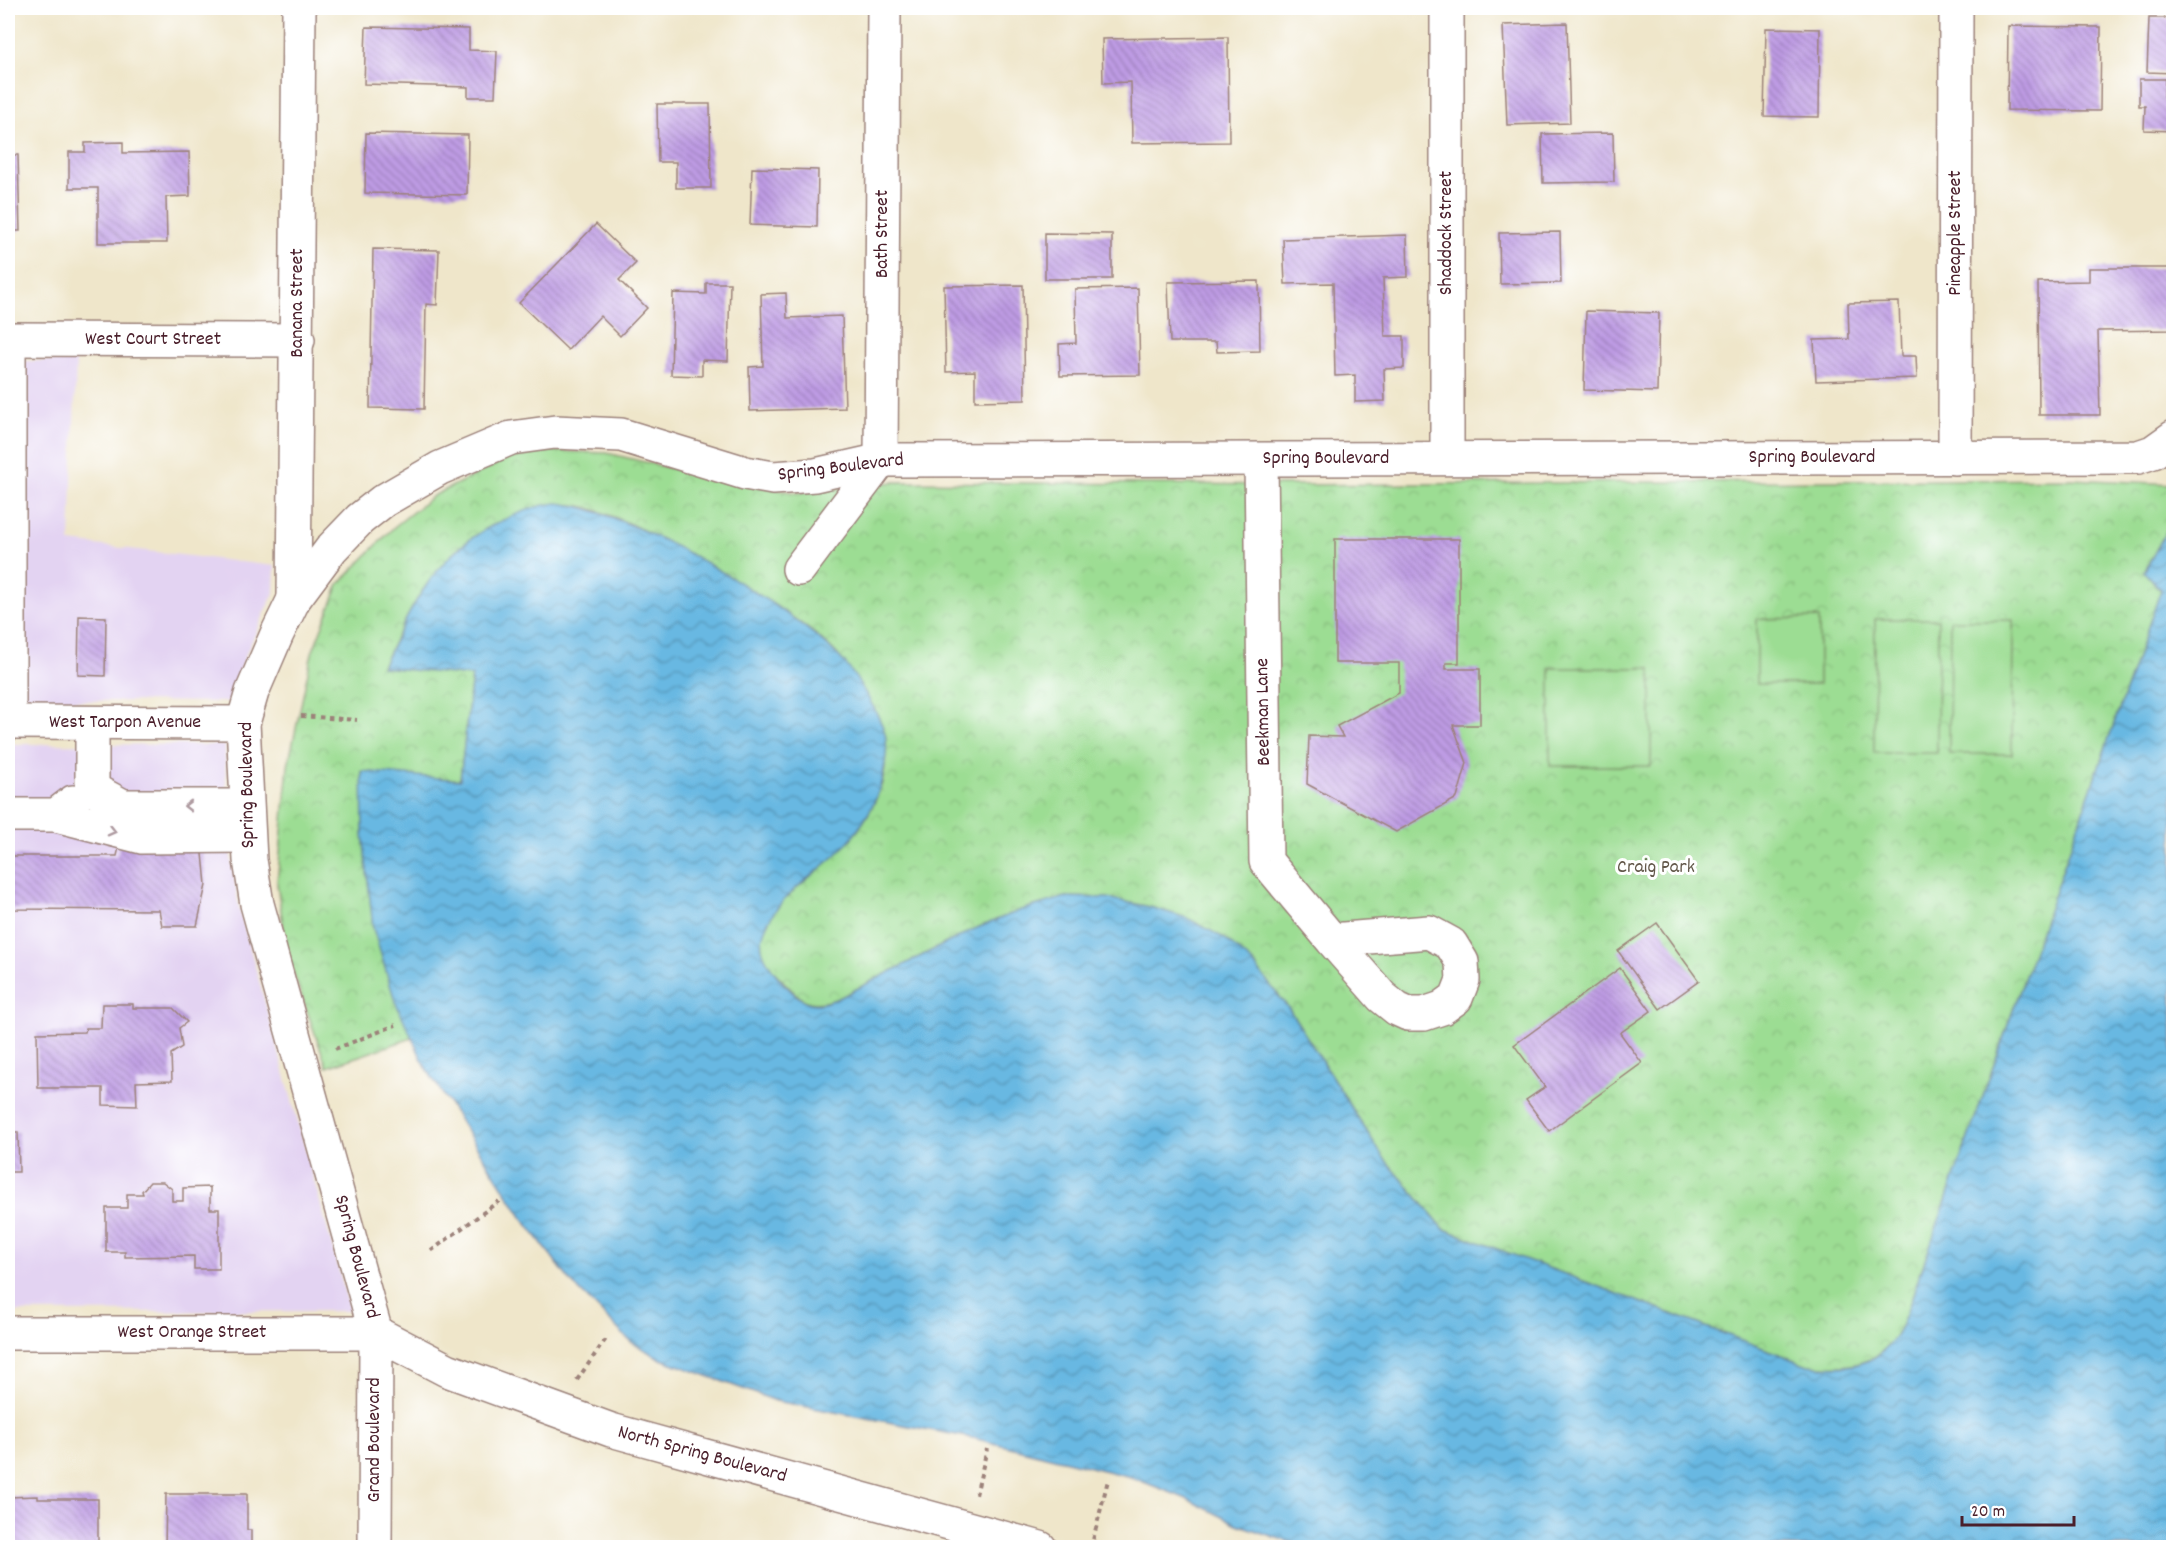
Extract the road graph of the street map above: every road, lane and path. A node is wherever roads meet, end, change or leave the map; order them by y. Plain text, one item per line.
1 (299, 8) edge
2 (884, 8) edge
3 (1447, 8) edge
4 (1956, 8) edge
5 (8, 339) edge
6 (298, 340) junction
7 (2174, 437) edge
8 (1447, 458) junction
9 (1955, 458) junction
10 (881, 460) junction
11 (1261, 460) junction
12 (799, 569) dead end
13 (294, 599) junction
14 (301, 716) dead end
15 (357, 720) dead end
16 (8, 722) edge
17 (92, 723) junction
18 (243, 723) junction
19 (92, 789) junction
20 (8, 815) edge
21 (56, 815) junction
22 (247, 821) junction
23 (1332, 940) dead end
24 (396, 1025) dead end
25 (326, 1053) dead end
26 (499, 1201) dead end
27 (431, 1251) dead end
28 (8, 1333) edge
29 (376, 1333) junction
30 (608, 1336) dead end
31 (574, 1384) dead end
32 (987, 1449) dead end
33 (1108, 1479) dead end
34 (969, 1528) junction
35 (375, 1548) edge
36 (1040, 1548) edge
37 (1090, 1548) edge

1 - 6 street, Banana Street
2 - 10 street, Bath Street
3 - 8 street, Shaddock Street
4 - 9 street, Pineapple Street
5 - 6 street, West Court Street
5 - 16 street
6 - 13 street, Banana Street
7 - 9 street, Spring Boulevard
8 - 9 street, Spring Boulevard
8 - 11 street, Spring Boulevard
10 - 11 street, Spring Boulevard
10 - 12 street
10 - 13 street, Spring Boulevard
11 - 23 street, Beekman Lane
13 - 18 street, Spring Boulevard
14 - 15 path
16 - 17 street, West Tarpon Avenue
17 - 18 street, West Tarpon Avenue
17 - 19 street
18 - 22 street, Spring Boulevard
19 - 21 street
22 -> 19 street
20 - 21 street
21 -> 22 street
22 - 29 street, Spring Boulevard
24 - 25 path
26 - 27 path
28 - 29 street, West Orange Street
29 - 34 street, North Spring Boulevard
29 - 35 street, Grand Boulevard
30 - 31 path
32 - 34 path
33 - 37 path
34 - 36 street, North Spring Boulevard

